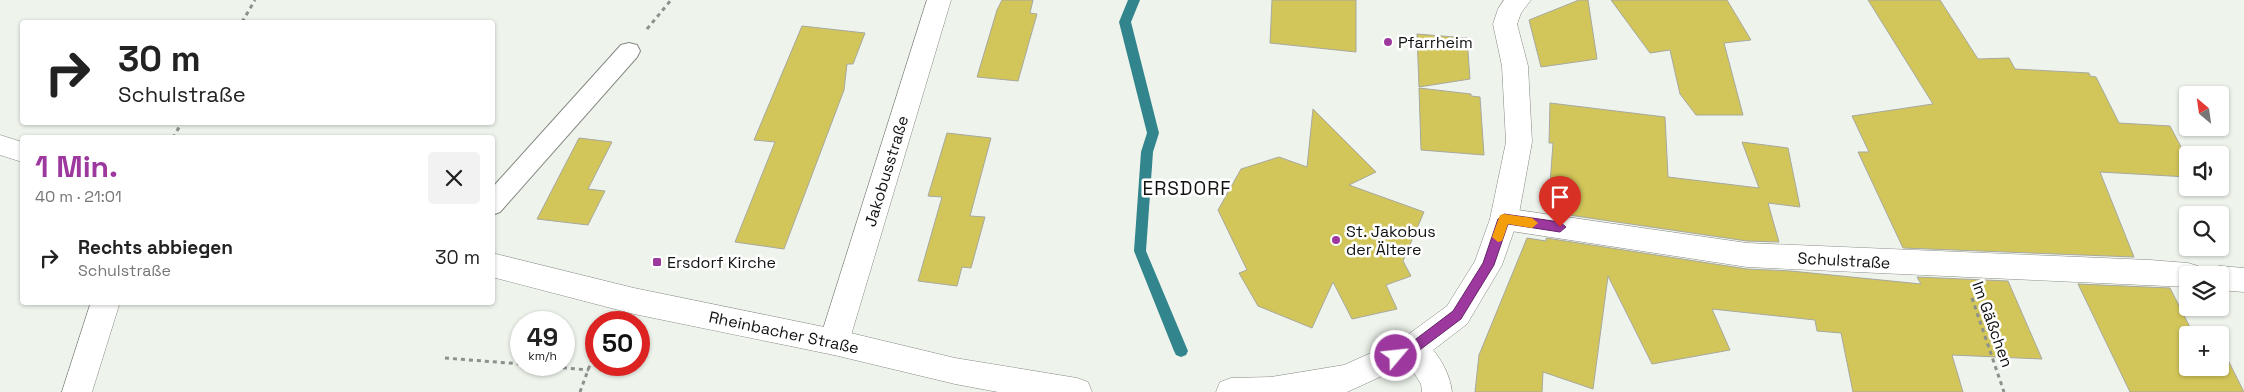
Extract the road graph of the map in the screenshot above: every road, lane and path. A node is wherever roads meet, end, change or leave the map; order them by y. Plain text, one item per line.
1 (255, 0) edge
2 (671, 0) edge
3 (939, 0) edge
4 (1519, 0) edge
5 (243, 20) edge
6 (629, 51) joint
7 (0, 145) edge
8 (20, 151) edge
9 (495, 202) edge
10 (1504, 219) junction
11 (1957, 265) junction
12 (495, 266) edge
13 (2179, 274) edge
14 (2229, 279) edge
15 (2244, 280) edge
16 (105, 305) edge
17 (834, 342) junction
18 (1413, 348) junction
19 (444, 358) dead end
20 (510, 363) edge
21 (587, 376) edge
22 (77, 392) edge
23 (580, 392) edge
24 (1077, 392) edge
25 (1231, 392) edge
26 (1437, 392) edge
27 (2004, 392) edge

1 - 5 path
2 - 6 path
3 - 17 main road, Jakobusstraße
4 - 10 main road
6 - 9 lane
7 - 8 main road
10 - 11 main road, Schulstraße
10 - 18 main road
11 - 13 main road, Schulstraße
11 - 27 path, Im Gäßchen
12 - 17 main road, Rheinbacher Straße
14 - 15 main road
16 - 22 main road
17 - 24 main road, Rheinbacher Straße
18 - 25 main road
18 - 26 main road
19 - 20 path
21 - 23 path

